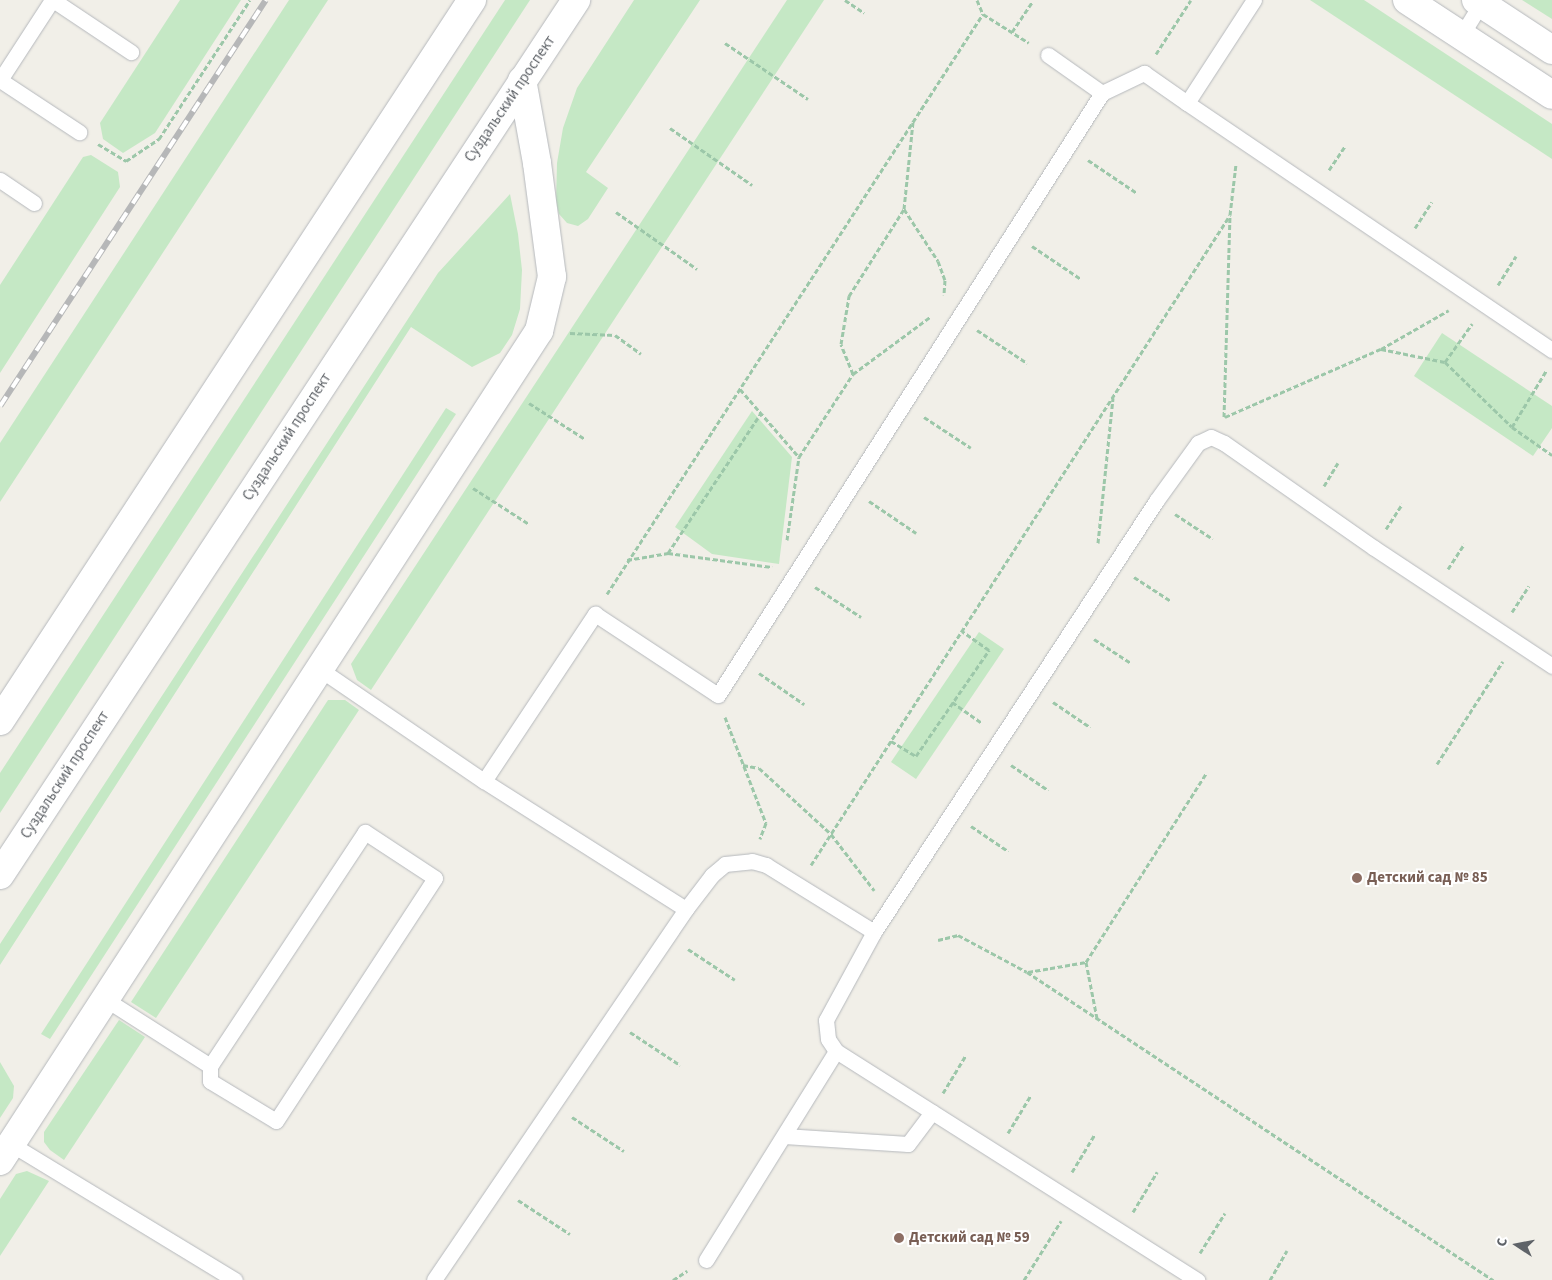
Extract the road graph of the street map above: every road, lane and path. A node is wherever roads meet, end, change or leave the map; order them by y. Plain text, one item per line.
1 (53, 0) edge
2 (250, 0) edge
3 (472, 0) edge
4 (576, 0) edge
5 (845, 0) edge
6 (977, 0) edge
7 (1191, 0) edge
8 (1254, 0) edge
9 (1407, 0) edge
10 (1480, 1) edge
11 (1032, 2) dead end
12 (864, 13) dead end
13 (983, 14) junction
14 (1012, 32) junction
15 (1461, 36) junction
16 (725, 43) dead end
17 (1552, 50) edge
18 (131, 52) dead end
19 (1048, 55) joint
20 (1144, 73) junction
21 (0, 80) edge
22 (522, 80) junction
23 (1102, 93) junction
24 (1552, 95) edge
25 (808, 99) dead end
26 (1187, 103) junction
27 (913, 122) junction
28 (670, 128) dead end
29 (79, 132) joint
30 (1239, 139) junction
31 (1067, 146) junction
32 (1345, 146) dead end
33 (0, 180) edge
34 (752, 185) dead end
35 (1316, 191) junction
36 (1137, 193) dead end
37 (1432, 202) dead end
38 (34, 203) dead end
39 (904, 209) junction
40 (616, 212) dead end
41 (1230, 215) junction
42 (1012, 233) junction
43 (1402, 249) junction
44 (696, 269) dead end
45 (1081, 279) dead end
46 (1472, 296) junction
47 (943, 298) dead end
48 (935, 313) dead end
49 (958, 317) junction
50 (539, 331) junction
51 (1381, 349) junction
52 (1552, 350) edge
53 (641, 354) dead end
54 (1552, 362) edge
55 (1027, 363) dead end
56 (853, 374) junction
57 (504, 386) junction
58 (740, 389) junction
59 (1113, 397) junction
60 (904, 404) junction
61 (761, 413) junction
62 (1224, 417) junction
63 (1512, 427) junction
64 (585, 439) dead end
65 (1224, 443) junction
66 (971, 448) dead end
67 (1552, 455) edge
68 (799, 457) junction
69 (448, 472) junction
70 (850, 488) junction
71 (1156, 501) junction
72 (529, 524) dead end
73 (916, 532) dead end
74 (1212, 539) dead end
75 (1464, 544) dead end
76 (668, 553) junction
77 (626, 560) junction
78 (1115, 564) junction
79 (789, 571) junction
80 (1106, 578) junction
81 (1529, 586) dead end
82 (1436, 589) junction
83 (1171, 601) dead end
84 (595, 614) junction
85 (861, 617) dead end
86 (1075, 626) junction
87 (962, 631) junction
88 (1500, 632) junction
89 (1516, 642) junction
90 (740, 661) junction
91 (1131, 663) dead end
92 (1552, 666) edge
93 (321, 670) junction
94 (1034, 690) junction
95 (718, 695) junction
96 (952, 702) junction
97 (804, 704) dead end
98 (0, 721) edge
99 (1090, 727) dead end
100 (1003, 737) junction
101 (891, 741) junction
102 (992, 753) junction
103 (1437, 764) dead end
104 (743, 765) junction
105 (1207, 772) dead end
106 (484, 781) junction
107 (1048, 790) dead end
108 (952, 814) junction
109 (831, 834) junction
110 (1008, 851) dead end
111 (752, 861) junction
112 (0, 875) edge
113 (798, 885) junction
114 (686, 909) junction
115 (890, 910) junction
116 (874, 932) junction
117 (668, 936) junction
118 (938, 940) dead end
119 (1086, 962) junction
120 (1027, 972) junction
121 (735, 980) dead end
122 (105, 999) junction
123 (1097, 1018) junction
124 (611, 1020) junction
125 (836, 1051) junction
126 (966, 1055) dead end
127 (680, 1065) dead end
128 (210, 1066) junction
129 (1031, 1095) dead end
130 (553, 1105) junction
131 (932, 1112) junction
132 (1095, 1134) dead end
133 (784, 1136) junction
134 (624, 1151) dead end
135 (6, 1152) edge
136 (996, 1153) junction
137 (1158, 1172) dead end
138 (498, 1187) junction
139 (1060, 1193) junction
140 (1073, 1201) junction
141 (1224, 1213) dead end
142 (1121, 1232) junction
143 (570, 1234) dead end
144 (1287, 1251) dead end
145 (706, 1260) dead end
146 (1193, 1277) edge
147 (235, 1280) edge
148 (434, 1280) edge
149 (1024, 1280) edge
150 (1270, 1280) edge
151 (1493, 1280) edge

1 - 18 lane
1 - 21 lane
2 - 29 path
3 - 98 main road
4 - 22 main road, Суздальский проспект
5 - 12 path
6 - 13 path
7 - 20 path
8 - 26 lane
9 - 15 main road
10 - 15 lane
10 - 17 main road
11 - 14 path
13 - 14 path
13 - 27 path
14 - 19 path
15 - 24 main road
16 - 25 path
19 - 23 lane
20 - 23 lane
20 - 26 lane
21 - 29 lane
22 - 50 main road
22 - 112 main road, Суздальский проспект
23 - 31 lane
26 - 30 lane
27 - 39 path
27 - 58 path
28 - 34 path
30 - 35 lane
30 - 41 path
31 - 36 path
31 - 42 lane
32 - 35 path
33 - 38 lane
35 - 43 lane
37 - 43 path
39 - 47 path
39 - 56 path
40 - 44 path
41 - 59 path
41 - 62 path
42 - 45 path
42 - 49 lane
43 - 46 lane
46 - 51 path
46 - 52 lane
48 - 56 path
49 - 55 path
49 - 60 lane
50 - 53 path
50 - 57 main road
51 - 62 path
51 - 63 path
54 - 63 path
56 - 68 path
57 - 64 path
57 - 69 main road
58 - 61 path
58 - 77 path
59 - 80 path
59 - 87 path
60 - 66 path
60 - 70 lane
61 - 68 path
61 - 76 path
62 - 65 path
63 - 67 path
65 - 71 lane
65 - 82 lane
68 - 79 path
69 - 72 path
69 - 93 main road
70 - 73 path
70 - 79 lane
71 - 74 path
71 - 78 lane
75 - 82 path
76 - 77 path
76 - 79 path
77 - 84 path
78 - 80 lane
78 - 83 path
79 - 85 path
79 - 90 lane
80 - 86 lane
81 - 88 path
82 - 88 lane
84 - 95 lane
84 - 106 lane
86 - 91 path
86 - 94 lane
87 - 96 path
87 - 101 path
88 - 89 lane
89 - 92 lane
89 - 103 path
90 - 95 lane
90 - 97 path
93 - 106 lane
93 - 122 main road
94 - 99 path
94 - 100 lane
95 - 104 path
96 - 100 path
96 - 101 path
100 - 102 lane
101 - 109 path
102 - 107 path
102 - 108 lane
104 - 109 path
104 - 111 path
105 - 119 path
106 - 114 lane
108 - 110 path
108 - 115 lane
109 - 113 path
109 - 115 path
111 - 113 lane
111 - 114 lane
113 - 116 lane
114 - 117 lane
115 - 116 lane
116 - 125 lane
117 - 121 path
117 - 124 lane
118 - 120 path
119 - 120 path
119 - 123 path
120 - 123 path
122 - 128 lane
122 - 135 main road
123 - 151 path
124 - 127 path
124 - 130 lane
125 - 131 lane
125 - 133 lane
126 - 131 path
128 - 128 lane
129 - 136 path
130 - 134 path
130 - 138 lane
131 - 133 lane
131 - 136 lane
132 - 139 path
133 - 145 lane
135 - 147 lane
136 - 139 lane
137 - 142 path
138 - 143 path
138 - 148 lane
139 - 140 lane
140 - 142 lane
140 - 149 path
141 - 146 path
142 - 146 lane
144 - 150 path

